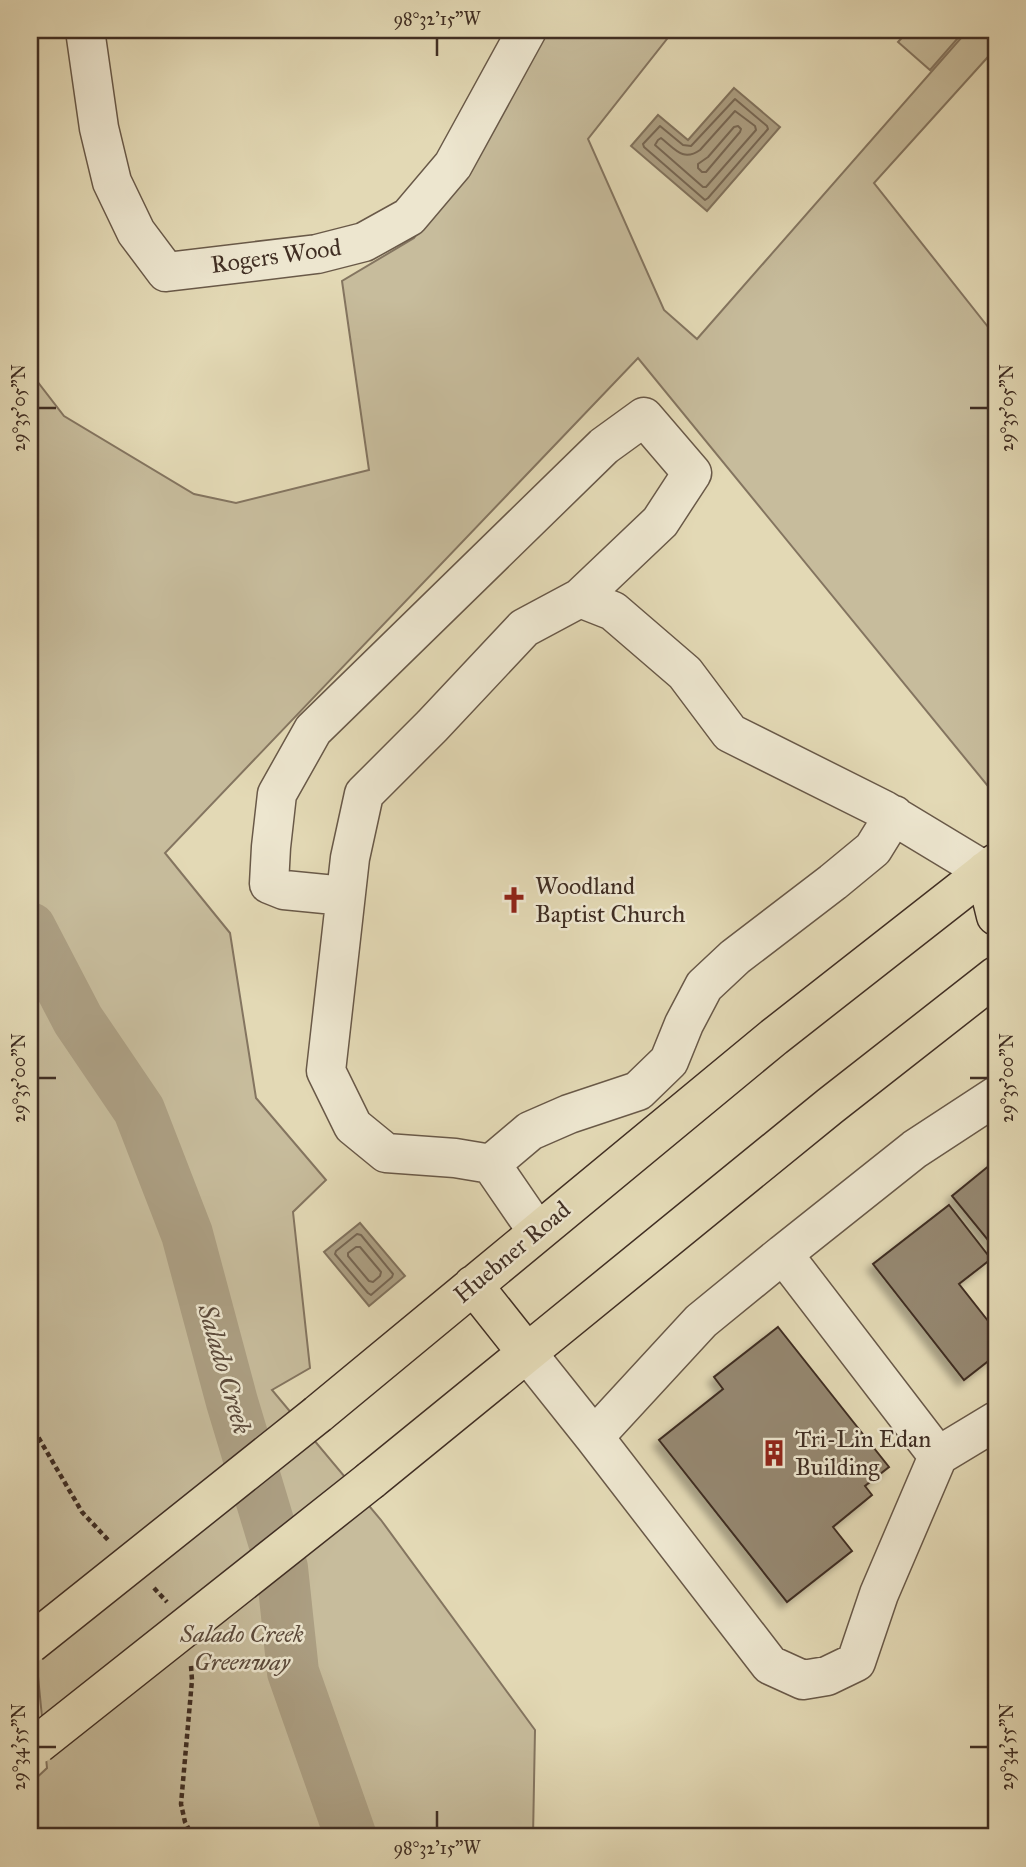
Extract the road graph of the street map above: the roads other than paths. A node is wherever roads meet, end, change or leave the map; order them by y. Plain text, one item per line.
1 (85, 30) edge
2 (527, 30) edge
3 (580, 598) junction
4 (894, 815) junction
5 (991, 867) edge
6 (345, 896) junction
7 (996, 916) edge
8 (996, 976) edge
9 (996, 1096) edge
10 (491, 1164) junction
11 (537, 1231) junction
12 (783, 1254) junction
13 (473, 1285) junction
14 (527, 1353) junction
15 (996, 1421) edge
16 (594, 1437) junction
17 (938, 1456) junction
18 (30, 1644) edge
19 (34, 1748) edge

1 - 2 street, Rogers Wood
3 - 4 street
3 - 6 street
3 - 6 street
4 - 5 street
4 - 10 street
5 - 7 main road
5 - 11 main road, Huebner Road
6 - 10 street
8 - 14 main road
9 - 12 street
10 - 11 street
11 - 13 main road, Huebner Road
12 - 16 street
12 - 17 street
13 - 14 main road
13 - 18 main road, Huebner Road, bridge
14 - 16 street
14 - 19 main road, bridge
15 - 17 street
16 - 17 street

